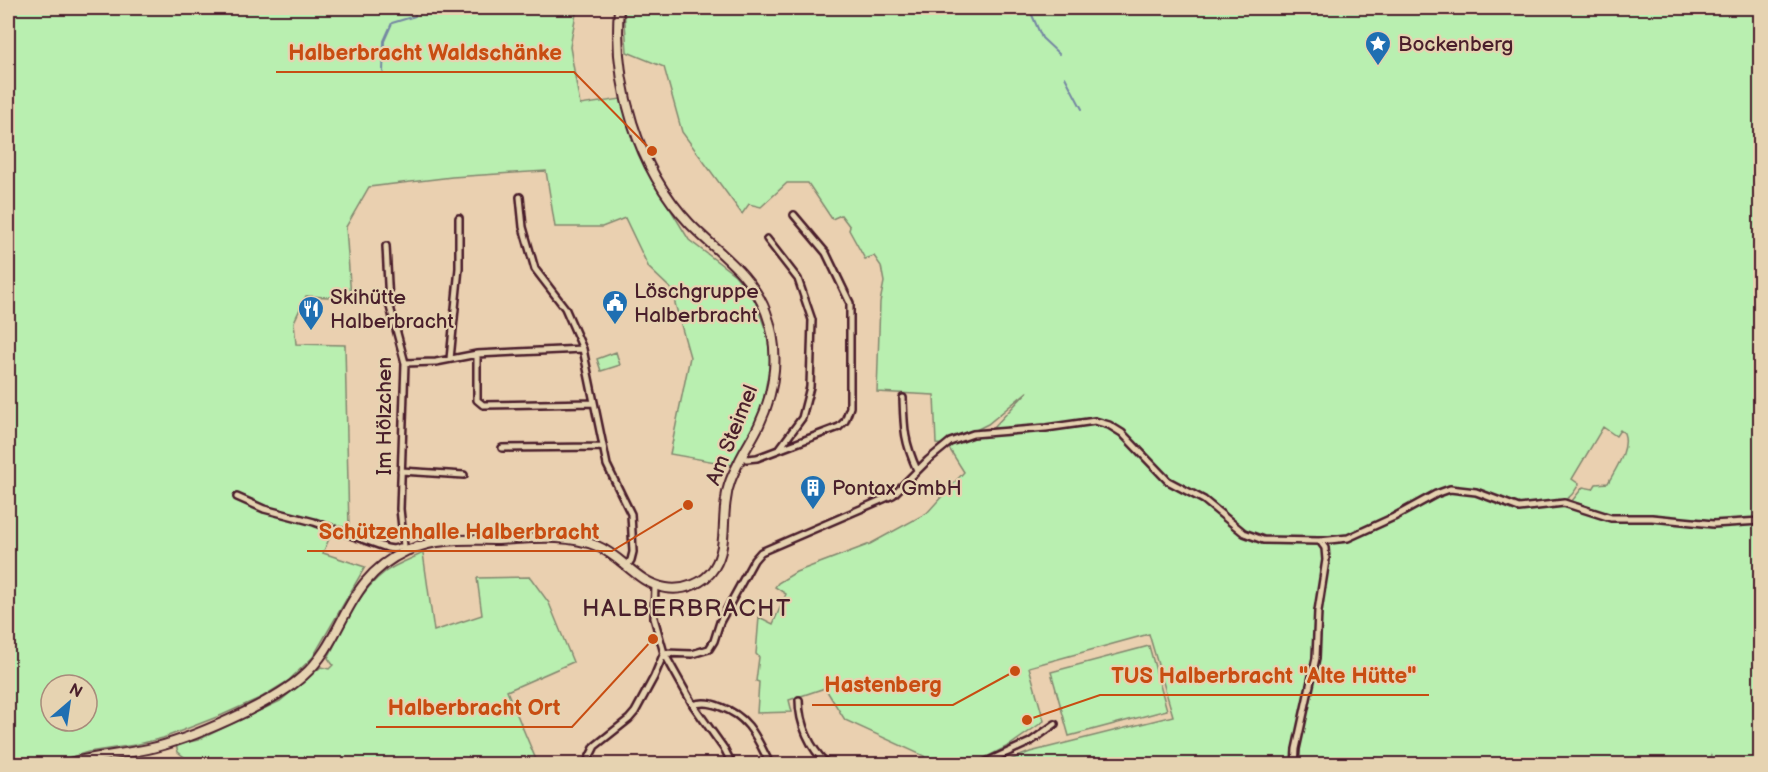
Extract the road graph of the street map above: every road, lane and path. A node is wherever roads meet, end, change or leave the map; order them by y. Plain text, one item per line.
1 (619, 8) edge
2 (520, 197) dead end
3 (794, 215) dead end
4 (459, 218) dead end
5 (767, 239) dead end
6 (386, 246) dead end
7 (583, 349) junction
8 (477, 354) junction
9 (450, 359) junction
10 (405, 363) junction
11 (903, 398) dead end
12 (593, 403) junction
13 (602, 447) junction
14 (502, 448) dead end
15 (779, 449) junction
16 (742, 456) junction
17 (917, 470) junction
18 (401, 471) junction
19 (464, 475) dead end
20 (237, 497) dead end
21 (1761, 521) edge
22 (1320, 541) junction
23 (406, 548) junction
24 (627, 566) junction
25 (655, 586) junction
26 (664, 653) junction
27 (799, 700) dead end
28 (693, 705) junction
29 (1055, 724) dead end
30 (97, 761) edge
31 (1295, 763) edge
32 (66, 765) edge
33 (586, 765) edge
34 (732, 765) edge
35 (770, 765) edge
36 (827, 765) edge
37 (982, 765) edge

1 - 16 main road, Am Steimel
2 - 7 street
3 - 15 street
4 - 9 street
5 - 15 street
6 - 10 street, Im Hölzchen
7 - 8 street
7 - 12 street
8 - 9 street
8 - 12 street
9 - 10 street
10 - 18 street, Im Hölzchen
11 - 17 street
12 - 13 street
13 - 14 street
13 - 24 street
15 - 16 street
16 - 25 main road, Am Steimel
17 - 22 street
17 - 26 street
18 - 19 street
18 - 23 street, Im Hölzchen
20 - 23 street
21 - 22 street
22 - 31 street
23 - 24 main road
23 - 30 main road
24 - 25 main road
25 - 26 street
26 - 28 street
26 - 33 street
27 - 36 street
28 - 34 street
28 - 35 street
29 - 37 street
30 - 32 main road

